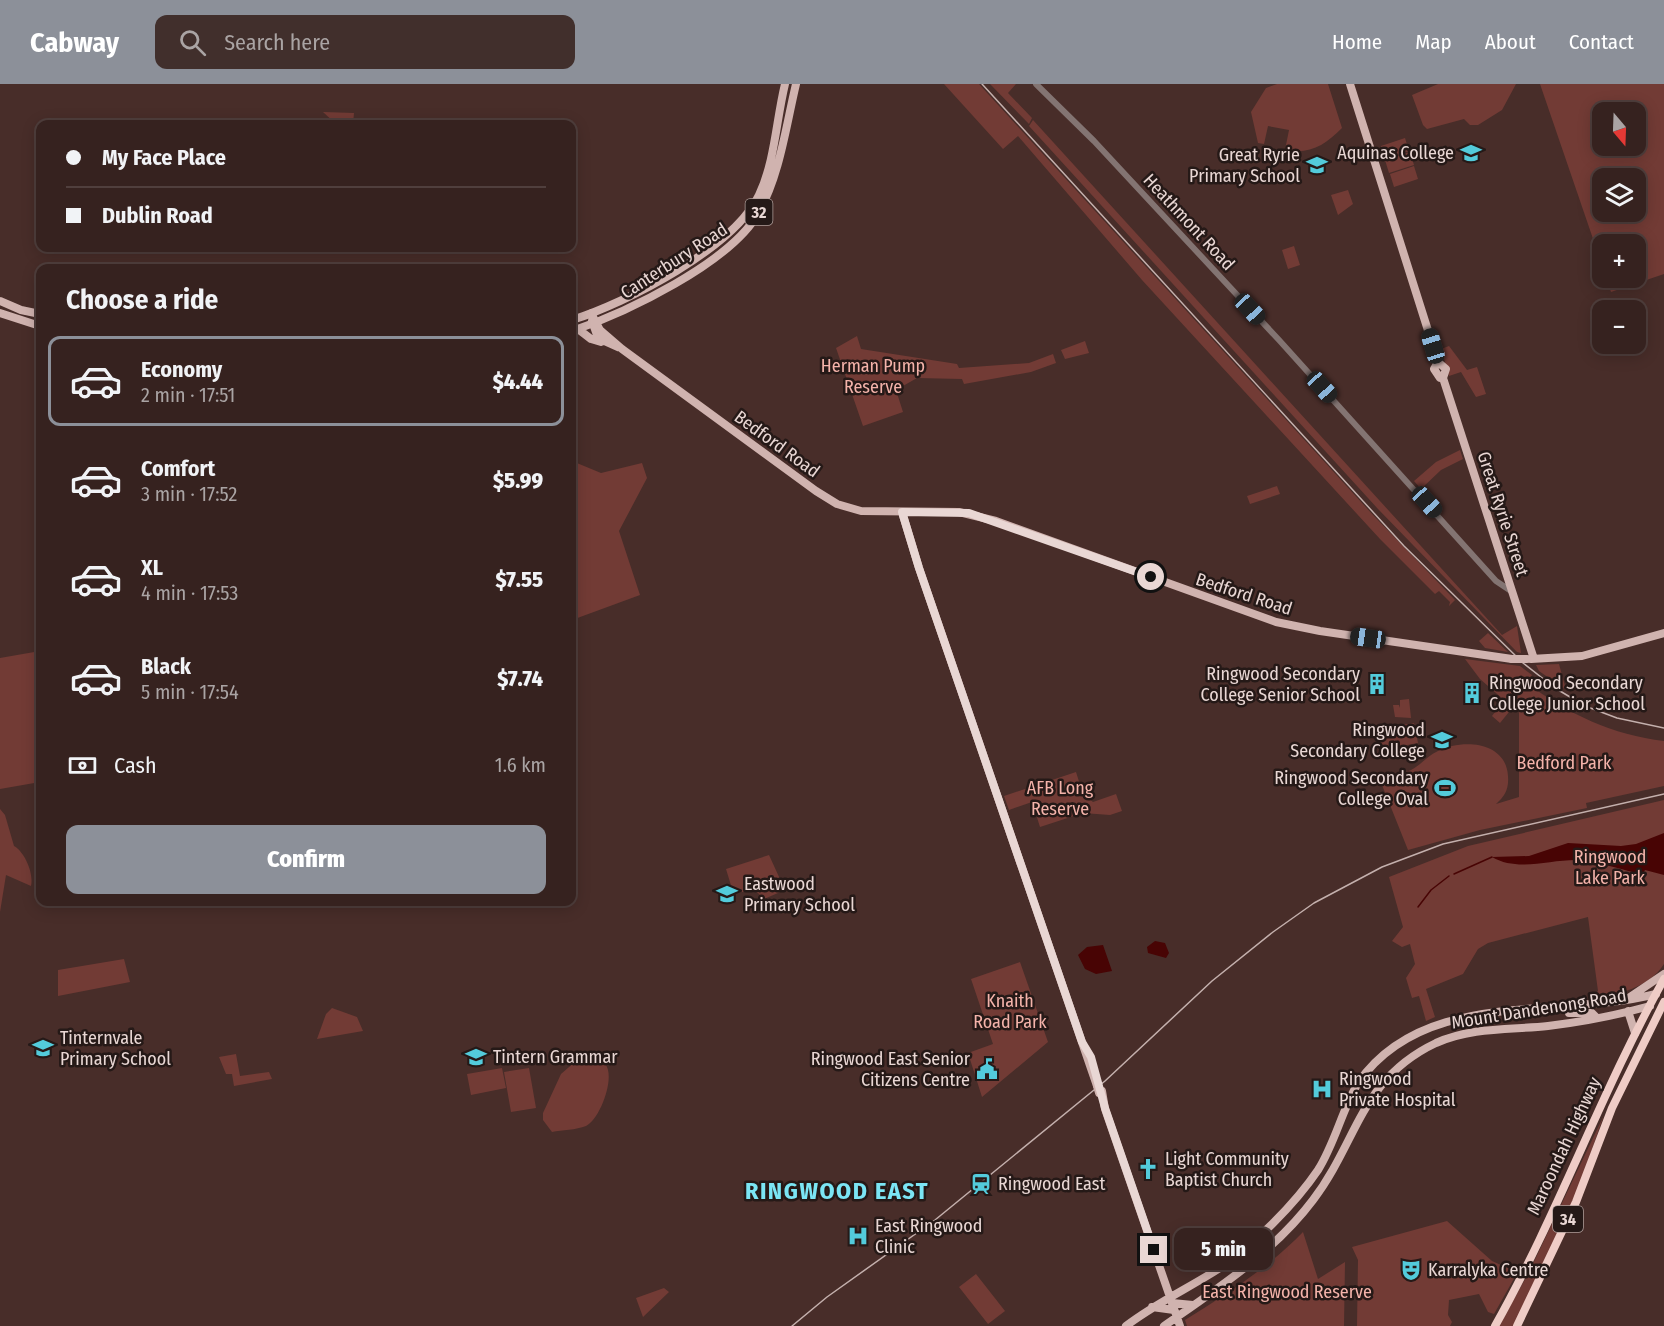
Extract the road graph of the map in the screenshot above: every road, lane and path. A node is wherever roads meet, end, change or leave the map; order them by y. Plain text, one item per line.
1 (785, 84) edge
2 (796, 84) edge
3 (1036, 84) edge
4 (1350, 84) edge
5 (782, 98) junction
6 (792, 100) junction
7 (0, 301) edge
8 (634, 306) junction
9 (0, 313) edge
10 (36, 313) edge
11 (591, 313) junction
12 (576, 319) edge
13 (594, 324) junction
14 (36, 325) edge
15 (576, 330) edge
16 (576, 331) edge
17 (604, 339) junction
18 (902, 512) junction
19 (1487, 569) junction
20 (1506, 572) junction
21 (1513, 594) junction
22 (1664, 633) edge
23 (1530, 659) junction
24 (1664, 974) edge
25 (1664, 979) edge
26 (1660, 993) edge
27 (1620, 1002) junction
28 (1664, 1003) edge
29 (1650, 1006) junction
30 (1566, 1010) junction
31 (1628, 1011) junction
32 (1597, 1018) junction
33 (1664, 1019) edge
34 (1564, 1023) junction
35 (1653, 1025) junction
36 (1635, 1033) junction
37 (1304, 1188) junction
38 (1316, 1196) junction
39 (1193, 1305) junction
40 (1173, 1306) junction
41 (1150, 1307) junction
42 (1126, 1326) edge
43 (1164, 1326) edge
44 (1180, 1326) edge
45 (1495, 1326) edge
46 (1517, 1326) edge

1 - 5 main road, Canterbury Road / 32
2 - 6 main road, Canterbury Road / 32
3 - 19 street, Heathmont Road
4 - 20 main road, Great Ryrie Street
5 - 6 main road
5 - 11 main road, Canterbury Road / 32
6 - 8 main road, Canterbury Road / 32
7 - 10 main road
8 - 13 main road, Canterbury Road / 32
8 - 17 main road
9 - 14 main road
11 - 12 main road, Canterbury Road / 32
11 - 13 main road, Bedford Road
13 - 15 main road, Canterbury Road / 32
13 - 17 main road, Bedford Road
16 - 17 main road, Bedford Road
17 - 18 main road, Bedford Road
18 - 23 main road, Bedford Road, bridge
18 - 40 main road
19 - 20 street
19 - 21 street, Heathmont Road
20 - 21 main road, Great Ryrie Street
21 - 23 main road, Great Ryrie Street
22 - 23 main road, Bedford Road
24 - 27 main road
25 - 26 highway, Maroondah Highway / 34
26 - 27 main road, Mount Dandenong Road
26 - 29 highway, Maroondah Highway / 34
27 - 30 main road, Mount Dandenong Road
28 - 29 highway
28 - 35 highway, Maroondah Highway / 34
29 - 31 main road, Mount Dandenong Road
29 - 36 highway, Maroondah Highway / 34
30 - 32 main road
30 - 34 main road
30 - 37 main road, Mount Dandenong Road
31 - 32 main road, Mount Dandenong Road
31 - 36 main road
32 - 34 main road, Mount Dandenong Road
33 - 35 highway
34 - 38 main road, Mount Dandenong Road
35 - 46 highway, Maroondah Highway / 34
36 - 45 highway, Maroondah Highway / 34
37 - 38 main road
37 - 40 main road, Mount Dandenong Road
38 - 39 main road, Mount Dandenong Road
39 - 40 main road, Mount Dandenong Road
39 - 40 main road
40 - 41 main road
40 - 41 main road, Mount Dandenong Road
40 - 43 main road, Mount Dandenong Road
40 - 44 main road
41 - 42 main road, Mount Dandenong Road

